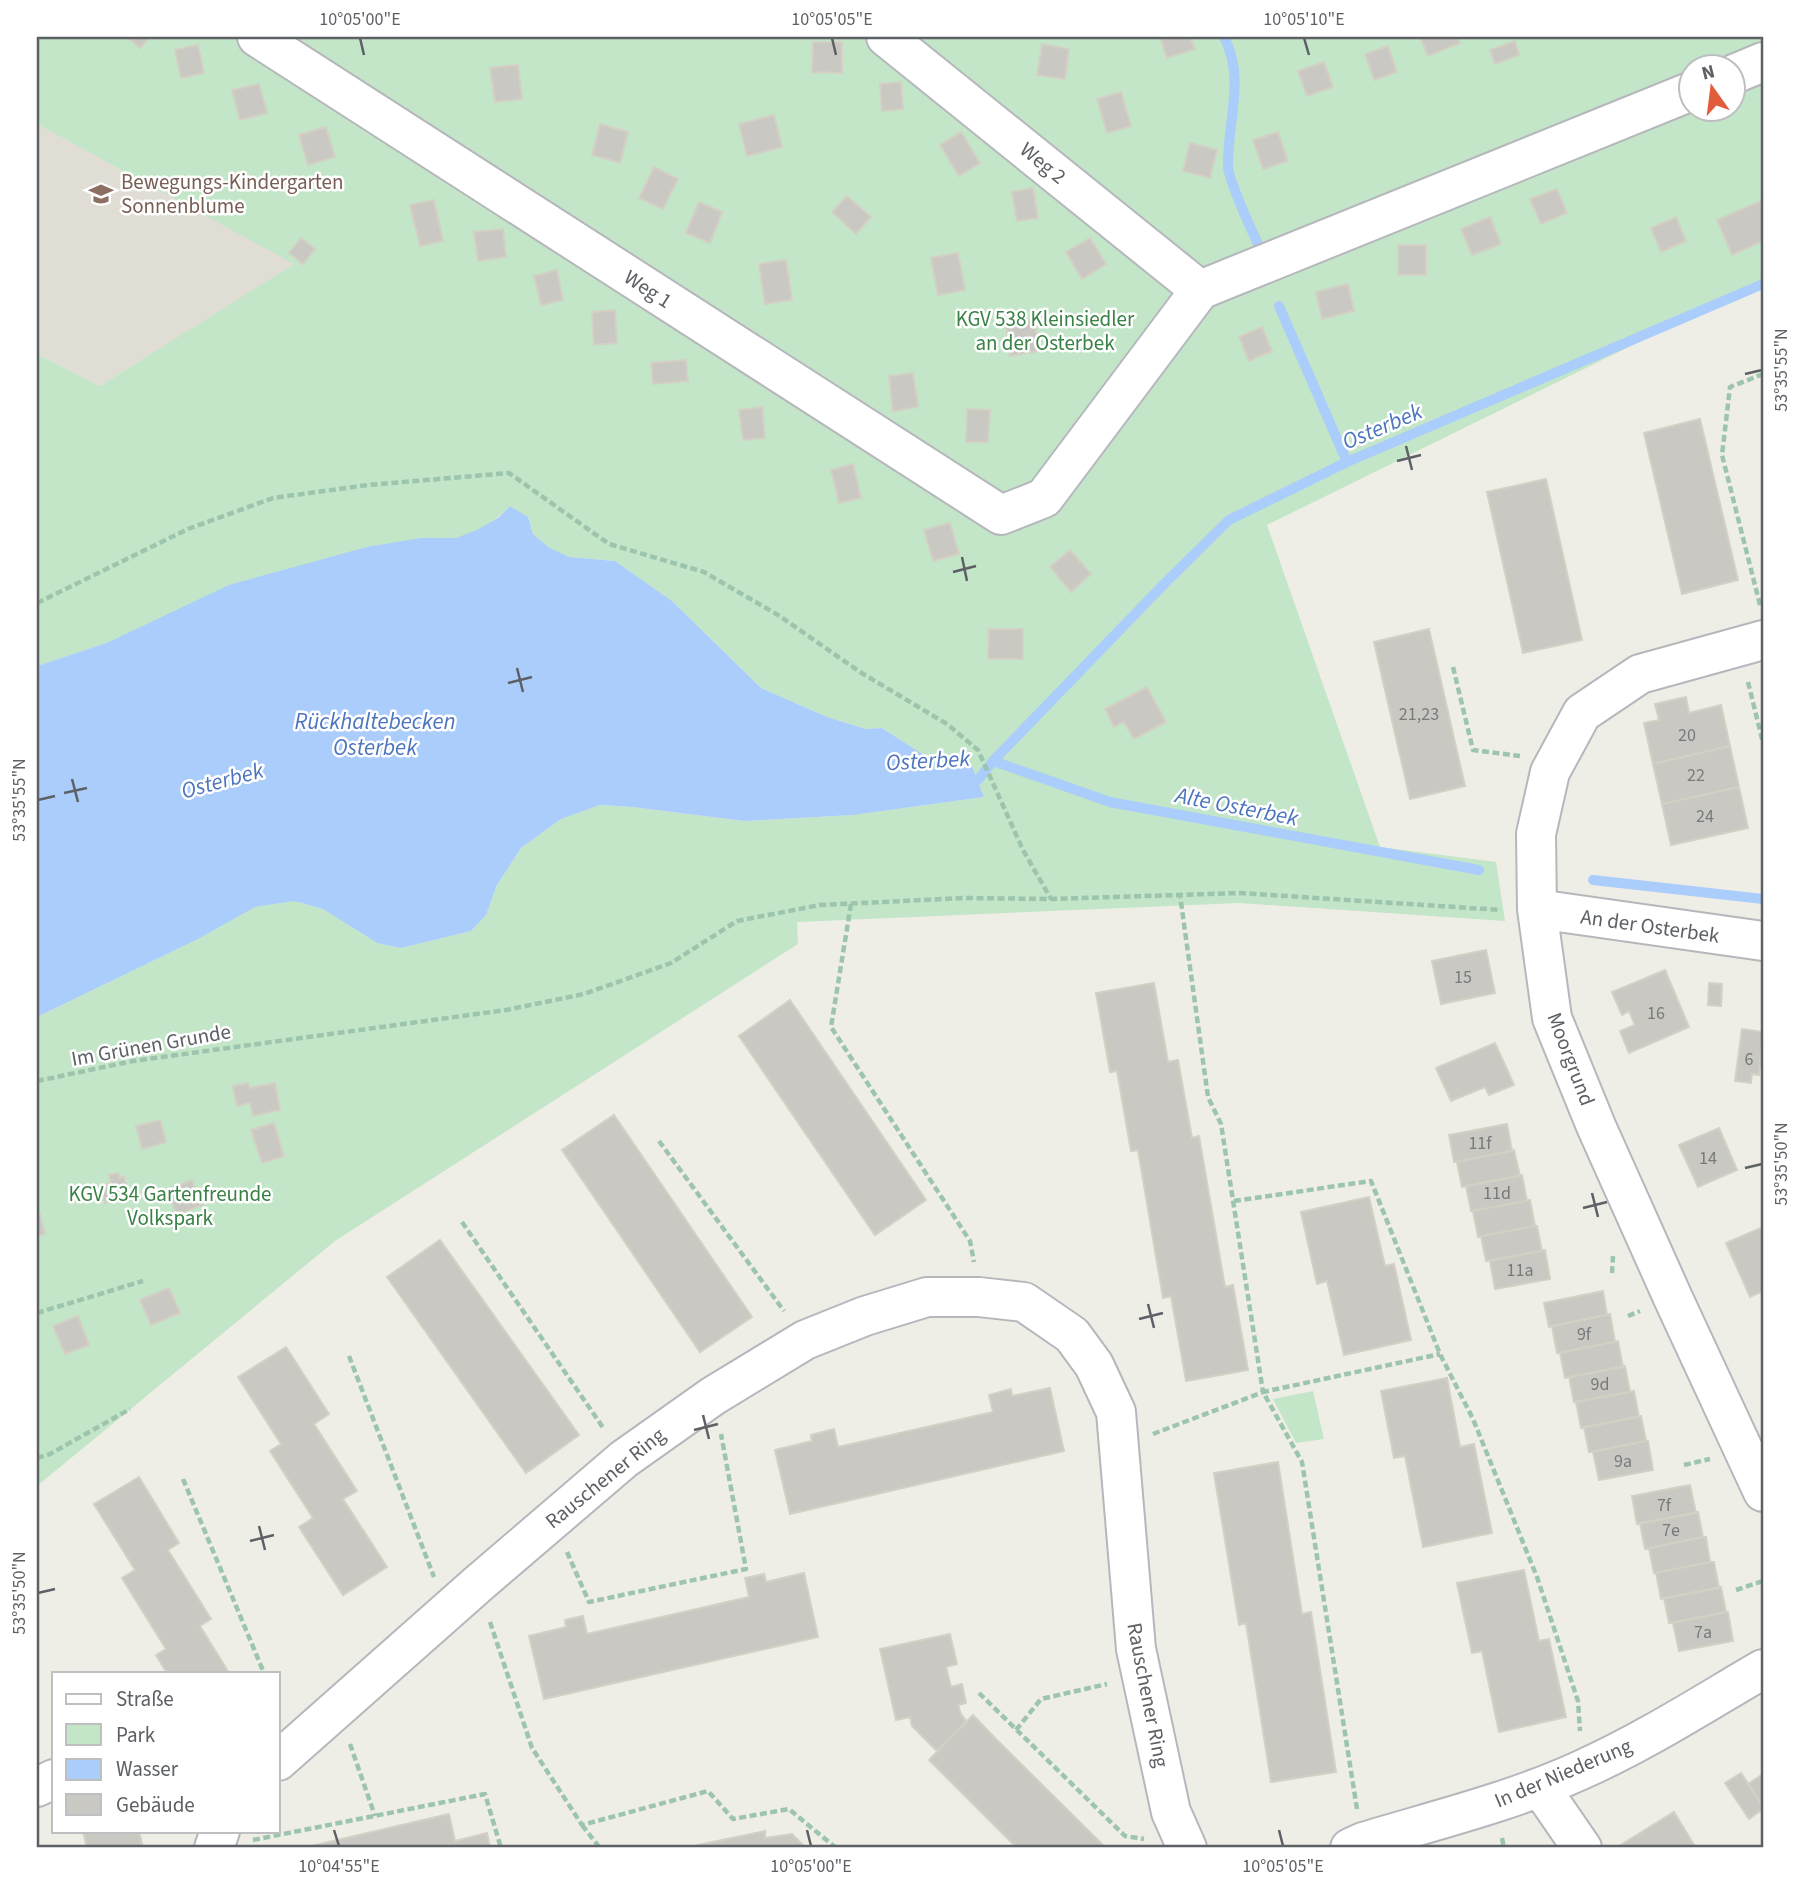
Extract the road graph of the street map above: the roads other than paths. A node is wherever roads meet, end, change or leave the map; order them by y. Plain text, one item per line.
1 (257, 37) edge
2 (886, 37) edge
3 (1678, 97) edge
4 (1200, 290) junction
5 (1751, 644) edge
6 (1537, 909) junction
7 (1763, 941) edge
8 (1763, 1492) edge
9 (1763, 1669) edge
10 (280, 1759) edge
11 (1541, 1787) junction
12 (1357, 1845) edge
13 (1186, 1847) edge
14 (1582, 1848) edge

1 - 4 street, Weg 1
2 - 4 street, Weg 2
3 - 4 street
5 - 6 street, Moorgrund
6 - 7 street, An der Osterbek
6 - 8 street, Moorgrund
9 - 11 street, In der Niederung
10 - 13 street, Rauschener Ring
11 - 12 street, In der Niederung
11 - 14 street

